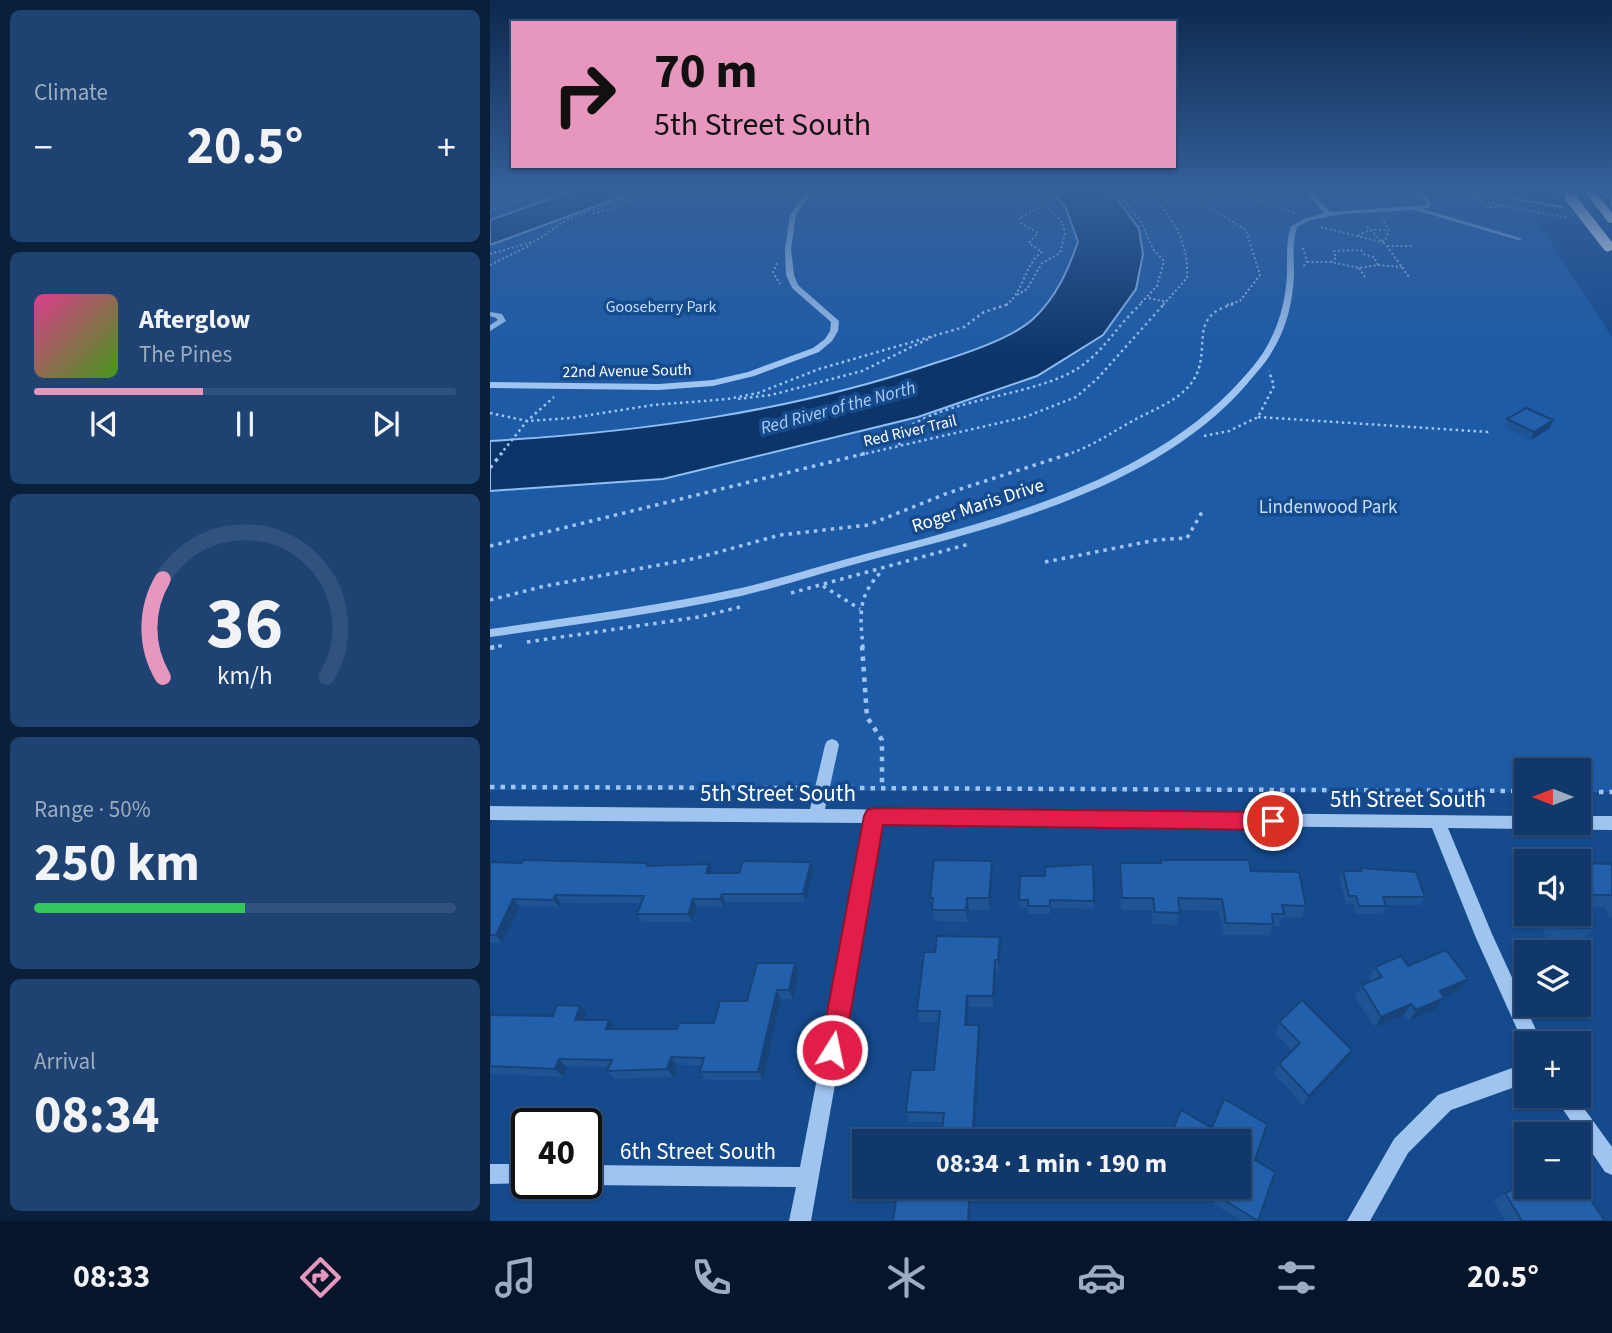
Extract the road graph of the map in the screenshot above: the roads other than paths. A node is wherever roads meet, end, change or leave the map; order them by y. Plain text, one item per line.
1 (788, 246) edge
2 (1288, 246) edge
3 (490, 313) edge
4 (490, 329) edge
5 (490, 385) edge
6 (490, 632) edge
7 (832, 745) dead end
8 (490, 813) edge
9 (816, 816) junction
10 (874, 816) junction
11 (1438, 823) junction
12 (1612, 823) edge
13 (1528, 1031) edge
14 (1514, 1077) edge
15 (1572, 1108) edge
16 (1612, 1166) edge
17 (490, 1174) edge
18 (511, 1174) edge
19 (602, 1175) edge
20 (809, 1177) junction
21 (800, 1221) edge
22 (1358, 1221) edge

1 - 5 street, 22nd Avenue South
2 - 6 street, Roger Maris Drive
3 - 4 street
7 - 9 street
8 - 9 street, 5th Street South
9 - 10 street, 5th Street South
10 - 11 street, 5th Street South
10 - 20 street
11 - 12 street, 5th Street South
11 - 13 street
14 - 22 street
15 - 16 street
17 - 18 street
19 - 20 street, 6th Street South
20 - 21 street

